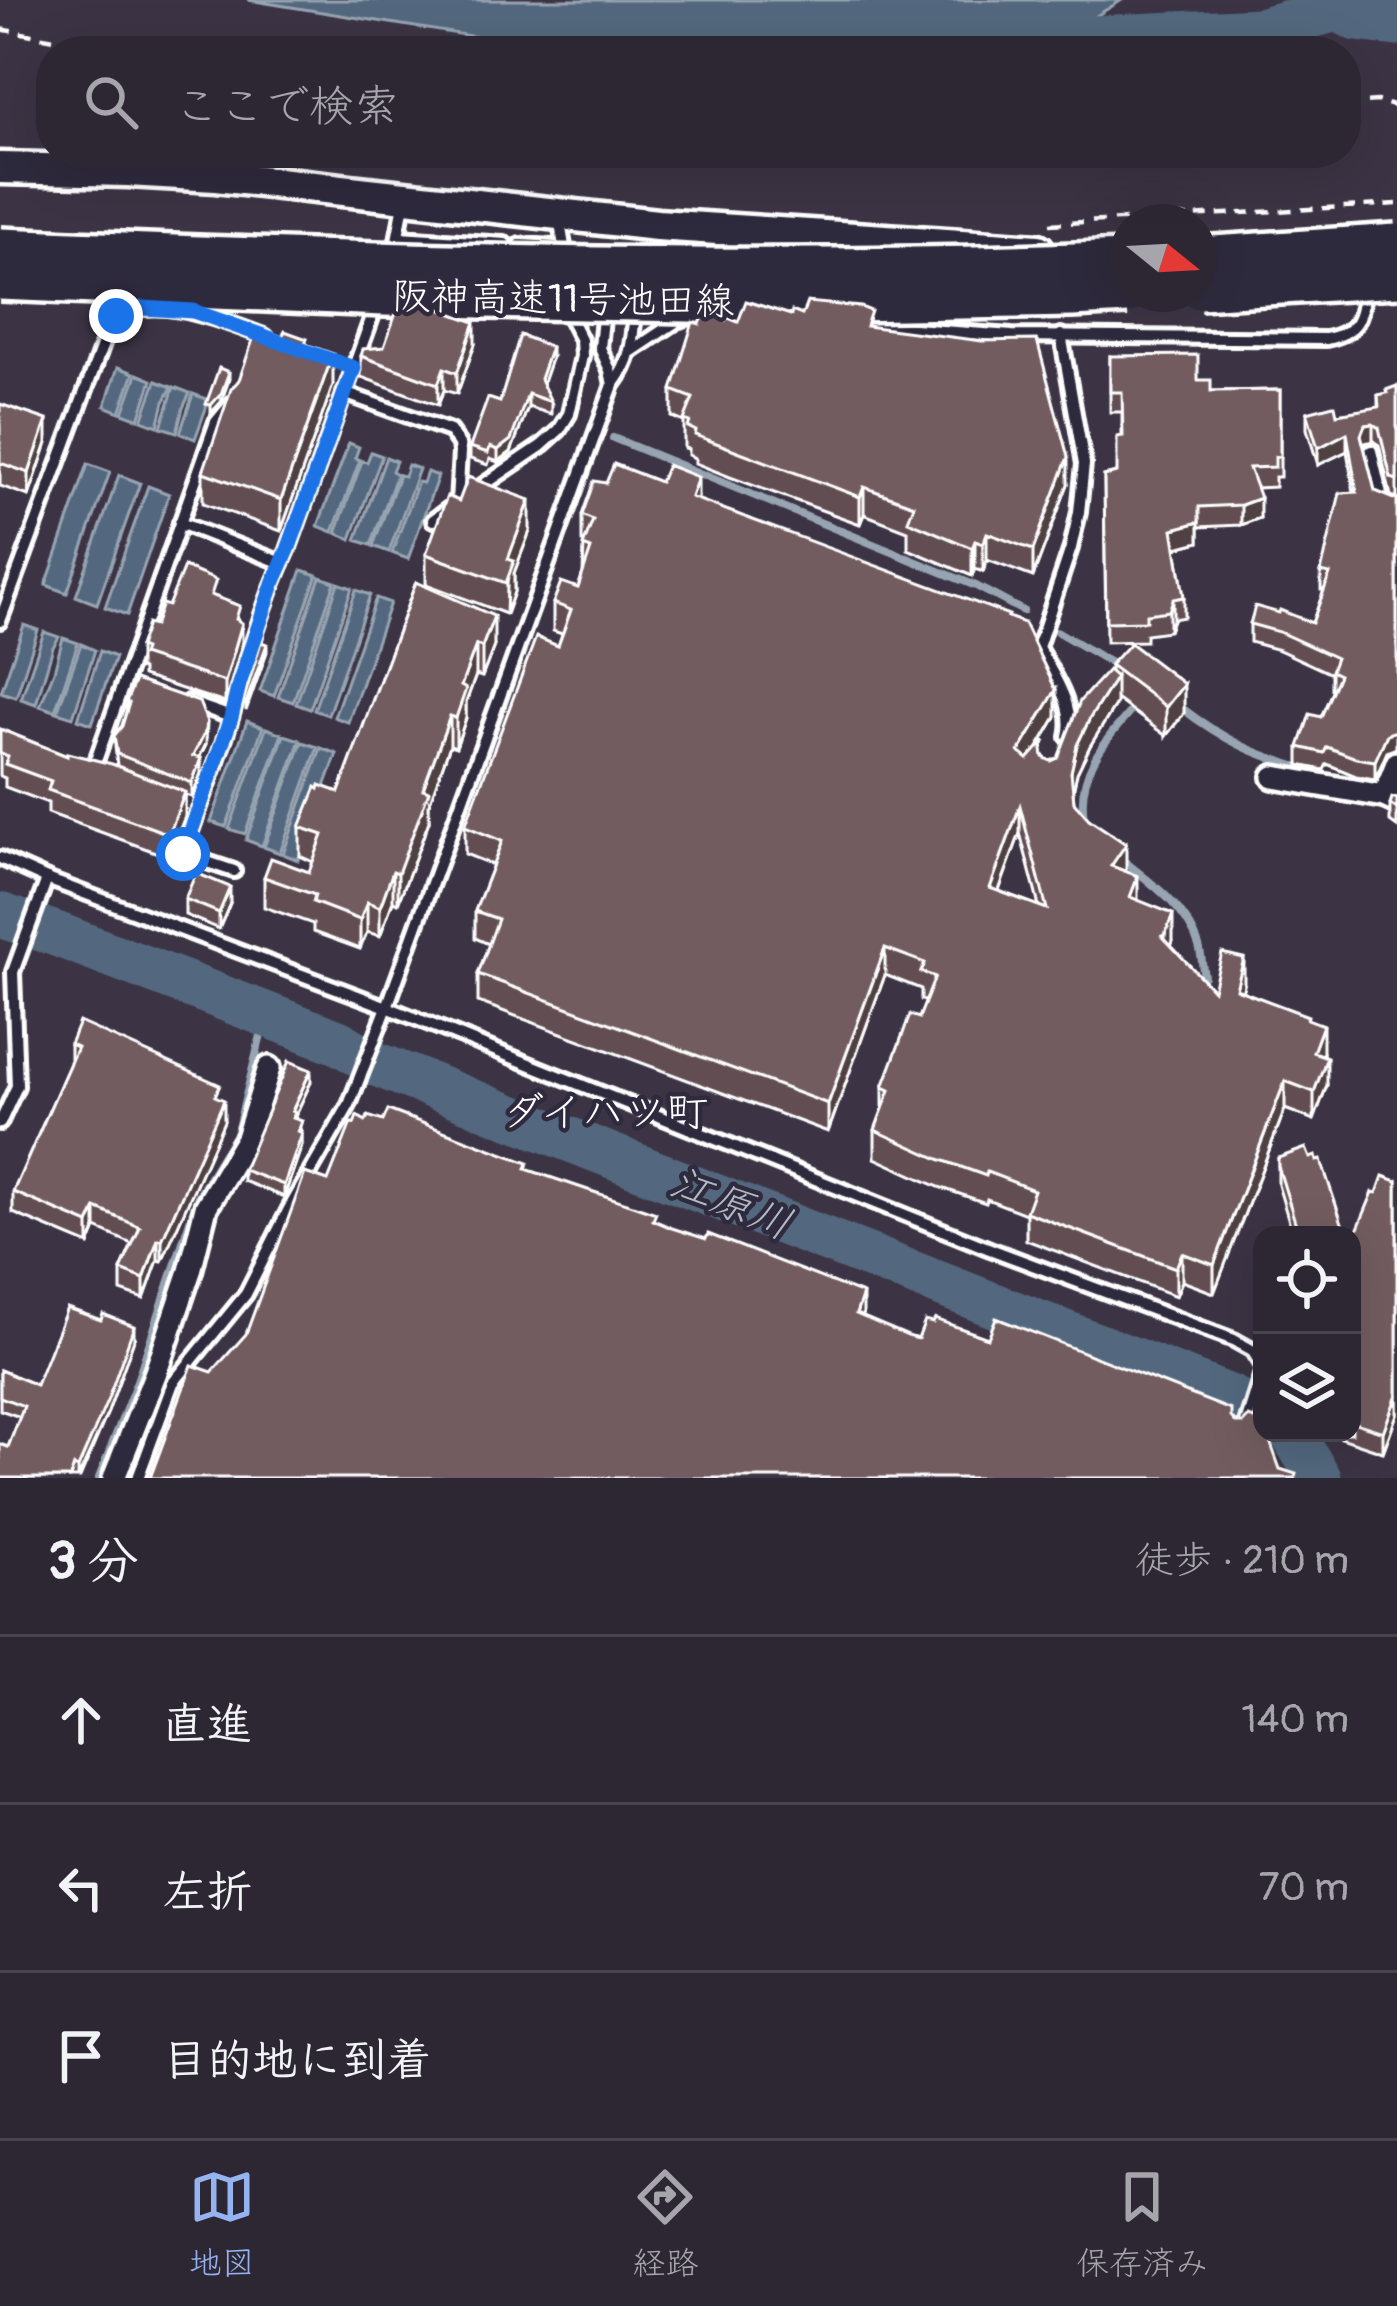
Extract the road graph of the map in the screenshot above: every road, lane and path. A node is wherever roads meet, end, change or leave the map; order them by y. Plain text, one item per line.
1 (0, 29) edge
2 (38, 36) edge
3 (1361, 102) edge
4 (1397, 107) edge
5 (0, 169) edge
6 (406, 196) junction
7 (1397, 204) edge
8 (558, 214) junction
9 (1042, 224) dead end
10 (400, 237) junction
11 (505, 244) dead end
12 (520, 244) dead end
13 (1397, 244) edge
14 (0, 248) edge
15 (565, 248) junction
16 (608, 255) dead end
17 (1217, 256) edge
18 (639, 259) dead end
19 (1109, 259) edge
20 (1109, 261) edge
21 (1217, 271) edge
22 (607, 273) dead end
23 (0, 280) edge
24 (1381, 282) edge
25 (1217, 288) edge
26 (1397, 290) edge
27 (605, 292) dead end
28 (1109, 294) edge
29 (618, 315) junction
30 (692, 316) junction
31 (768, 316) edge
32 (837, 322) edge
33 (255, 333) junction
34 (1060, 335) junction
35 (278, 341) edge
36 (249, 351) edge
37 (632, 351) junction
38 (335, 361) edge
39 (354, 368) junction
40 (613, 386) junction
41 (236, 388) edge
42 (344, 393) junction
43 (1370, 451) edge
44 (457, 502) junction
45 (1397, 508) edge
46 (433, 520) edge
47 (180, 523) junction
48 (282, 563) junction
49 (0, 621) edge
50 (122, 680) junction
51 (144, 687) edge
52 (166, 695) edge
53 (231, 718) junction
54 (1064, 747) edge
55 (1397, 763) edge
56 (76, 769) edge
57 (1274, 777) dead end
58 (1390, 799) edge
59 (177, 802) edge
60 (198, 811) junction
61 (0, 857) edge
62 (234, 871) dead end
63 (47, 879) junction
64 (7, 973) edge
65 (387, 1007) junction
66 (269, 1069) dead end
67 (0, 1123) edge
68 (1253, 1353) edge
69 (1253, 1400) edge
70 (1241, 1438) edge
71 (114, 1478) edge
72 (138, 1478) edge

1 - 2 path
3 - 4 path
5 - 6 main road
6 - 8 main road
6 - 10 lane
7 - 9 path
8 - 15 lane
8 - 19 main road
10 - 11 lane
10 - 39 lane
12 - 15 lane
13 - 17 highway, bridge
14 - 20 highway, 阪神高速11号池田線, bridge
15 - 44 lane
16 - 22 lane
18 - 29 lane
21 - 24 main road
23 - 28 highway, 阪神高速11号池田線, bridge
24 - 25 highway, bridge
24 - 26 main road
24 - 34 lane
27 - 29 lane
29 - 30 lane
29 - 37 lane
29 - 40 lane
30 - 31 lane
30 - 37 lane
32 - 34 lane
33 - 35 lane
33 - 36 lane
33 - 49 lane
34 - 54 lane
37 - 40 lane
38 - 39 lane
39 - 42 lane
40 - 65 lane
41 - 47 lane
42 - 44 lane
42 - 48 lane
43 - 45 lane
44 - 46 lane
47 - 48 lane
47 - 50 lane
48 - 53 lane
50 - 51 lane
50 - 56 lane
52 - 53 lane
53 - 60 lane
55 - 58 street
57 - 58 street
59 - 60 lane
60 - 62 lane
61 - 63 lane
63 - 64 lane
63 - 65 lane
64 - 67 lane
65 - 68 lane
65 - 72 lane
66 - 71 street
69 - 70 lane

